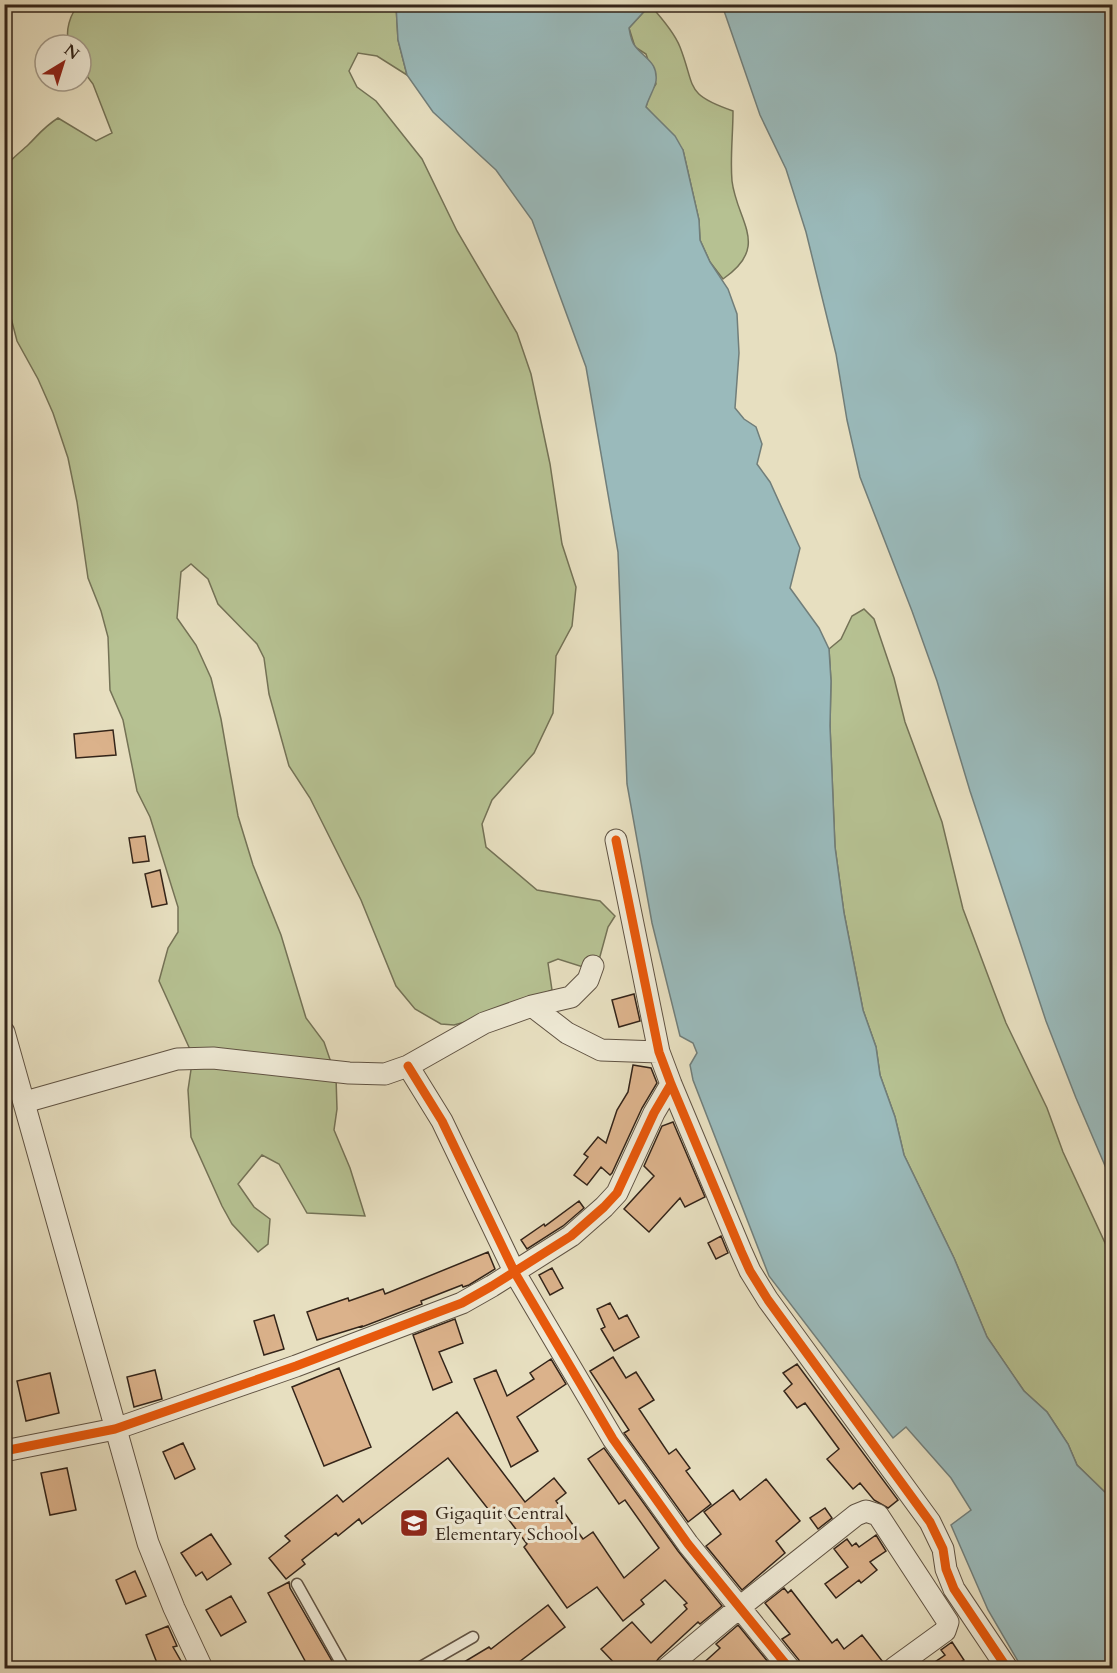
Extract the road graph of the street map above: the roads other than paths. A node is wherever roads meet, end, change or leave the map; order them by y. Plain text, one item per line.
1 (616, 840) dead end
2 (593, 966) dead end
3 (532, 1006) junction
4 (4, 1032) edge
5 (659, 1052) junction
6 (408, 1066) junction
7 (671, 1084) junction
8 (25, 1102) junction
9 (515, 1273) junction
10 (115, 1429) junction
11 (4, 1451) edge
12 (297, 1584) dead end
13 (740, 1607) junction
14 (473, 1637) dead end
15 (202, 1668) edge
16 (344, 1668) edge
17 (419, 1668) edge
18 (667, 1668) edge
19 (789, 1668) edge
20 (894, 1668) edge
21 (1007, 1668) edge

1 - 5 street
2 - 3 street
3 - 5 street
3 - 6 street
4 - 8 street
5 - 7 street
6 - 8 street
6 - 9 street
7 - 9 street
7 - 21 street
8 - 10 street
9 - 10 street
9 - 13 street
10 - 11 street
10 - 15 street
12 - 16 lane
13 - 18 street
13 - 19 street
13 - 20 street
14 - 17 lane

